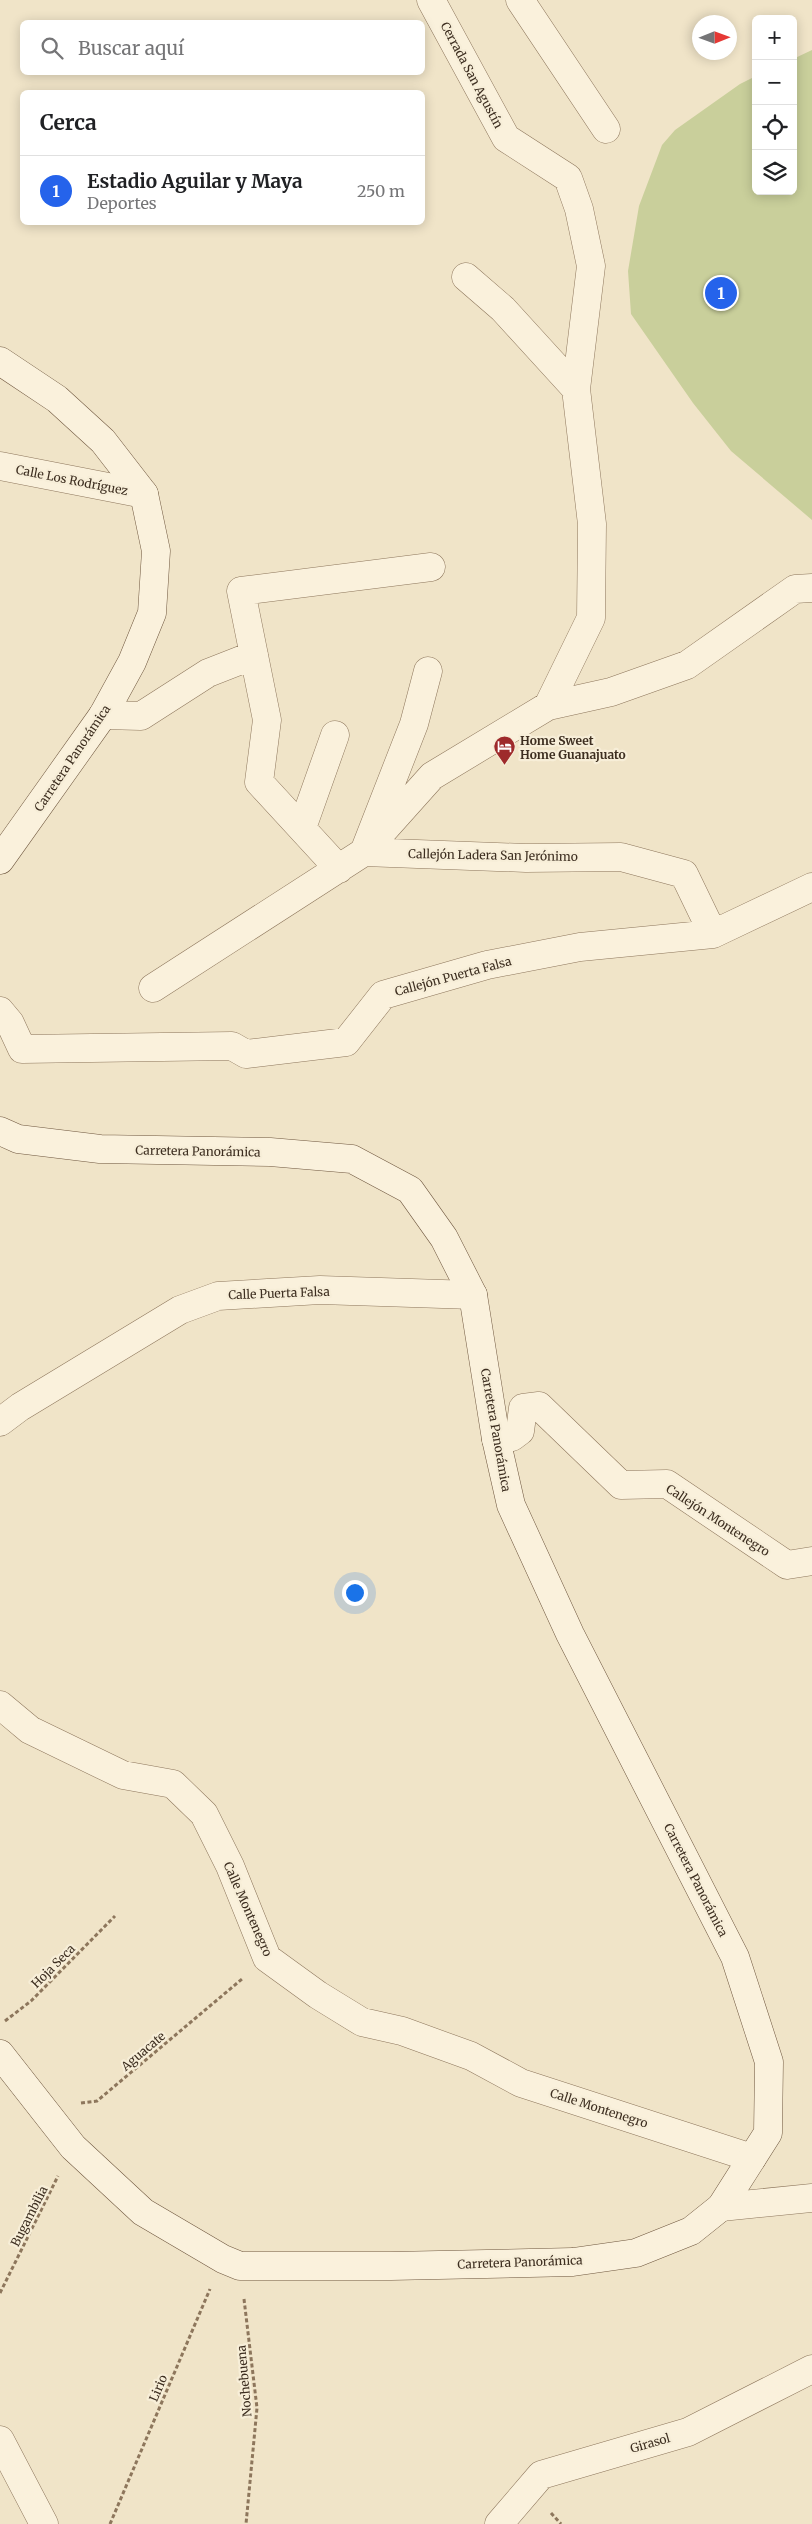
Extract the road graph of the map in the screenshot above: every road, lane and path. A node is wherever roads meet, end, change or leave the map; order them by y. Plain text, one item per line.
1 (431, 0) edge
2 (520, 0) edge
3 (606, 129) dead end
4 (466, 277) dead end
5 (0, 361) edge
6 (576, 389) junction
7 (0, 466) edge
8 (144, 494) junction
9 (431, 567) dead end
10 (812, 588) edge
11 (254, 655) junction
12 (428, 671) dead end
13 (548, 706) junction
14 (103, 715) junction
15 (335, 735) dead end
16 (302, 828) junction
17 (364, 852) junction
18 (0, 860) edge
19 (339, 869) junction
20 (812, 887) edge
21 (713, 934) junction
22 (153, 988) dead end
23 (0, 1011) edge
24 (0, 1131) edge
25 (473, 1295) junction
26 (0, 1422) edge
27 (496, 1439) junction
28 (812, 1561) edge
29 (0, 1705) edge
30 (115, 1916) dead end
31 (267, 1958) junction
32 (0, 2024) edge
33 (0, 2054) edge
34 (74, 2101) dead end
35 (73, 2147) junction
36 (752, 2158) junction
37 (812, 2198) edge
38 (720, 2207) junction
39 (231, 2262) junction
40 (0, 2293) edge
41 (812, 2369) edge
42 (0, 2440) edge
43 (44, 2524) edge
44 (110, 2524) edge
45 (246, 2524) edge
46 (499, 2524) edge

1 - 6 street, Cerrada San Agustín
2 - 3 street
4 - 6 street
5 - 8 street, Carretera Panorámica
6 - 13 street
7 - 8 street, Calle Los Rodríguez
8 - 14 street, Carretera Panorámica
9 - 11 street
10 - 13 street
11 - 14 street
11 - 16 street
12 - 17 street
13 - 17 street
14 - 18 street, Carretera Panorámica
15 - 16 street
16 - 19 street
17 - 19 street
17 - 21 street, Callejón Ladera San Jerónimo
19 - 22 street
20 - 21 street, Callejón Puerta Falsa
21 - 23 street, Callejón Puerta Falsa
24 - 25 street, Carretera Panorámica
25 - 26 street, Calle Puerta Falsa
25 - 27 street, Carretera Panorámica
27 - 28 street, Callejón Montenegro
27 - 36 street, Carretera Panorámica
29 - 31 street, Calle Montenegro
30 - 32 path, Hoja Seca
31 - 34 path, Aguacate
31 - 36 street, Calle Montenegro
33 - 35 street
35 - 39 street
35 - 40 path, Bugambilia
36 - 38 street, Carretera Panorámica
37 - 38 street
38 - 39 street, Carretera Panorámica
39 - 44 path, Lirio
39 - 45 path, Nochebuena
41 - 46 street, Girasol
42 - 43 street

